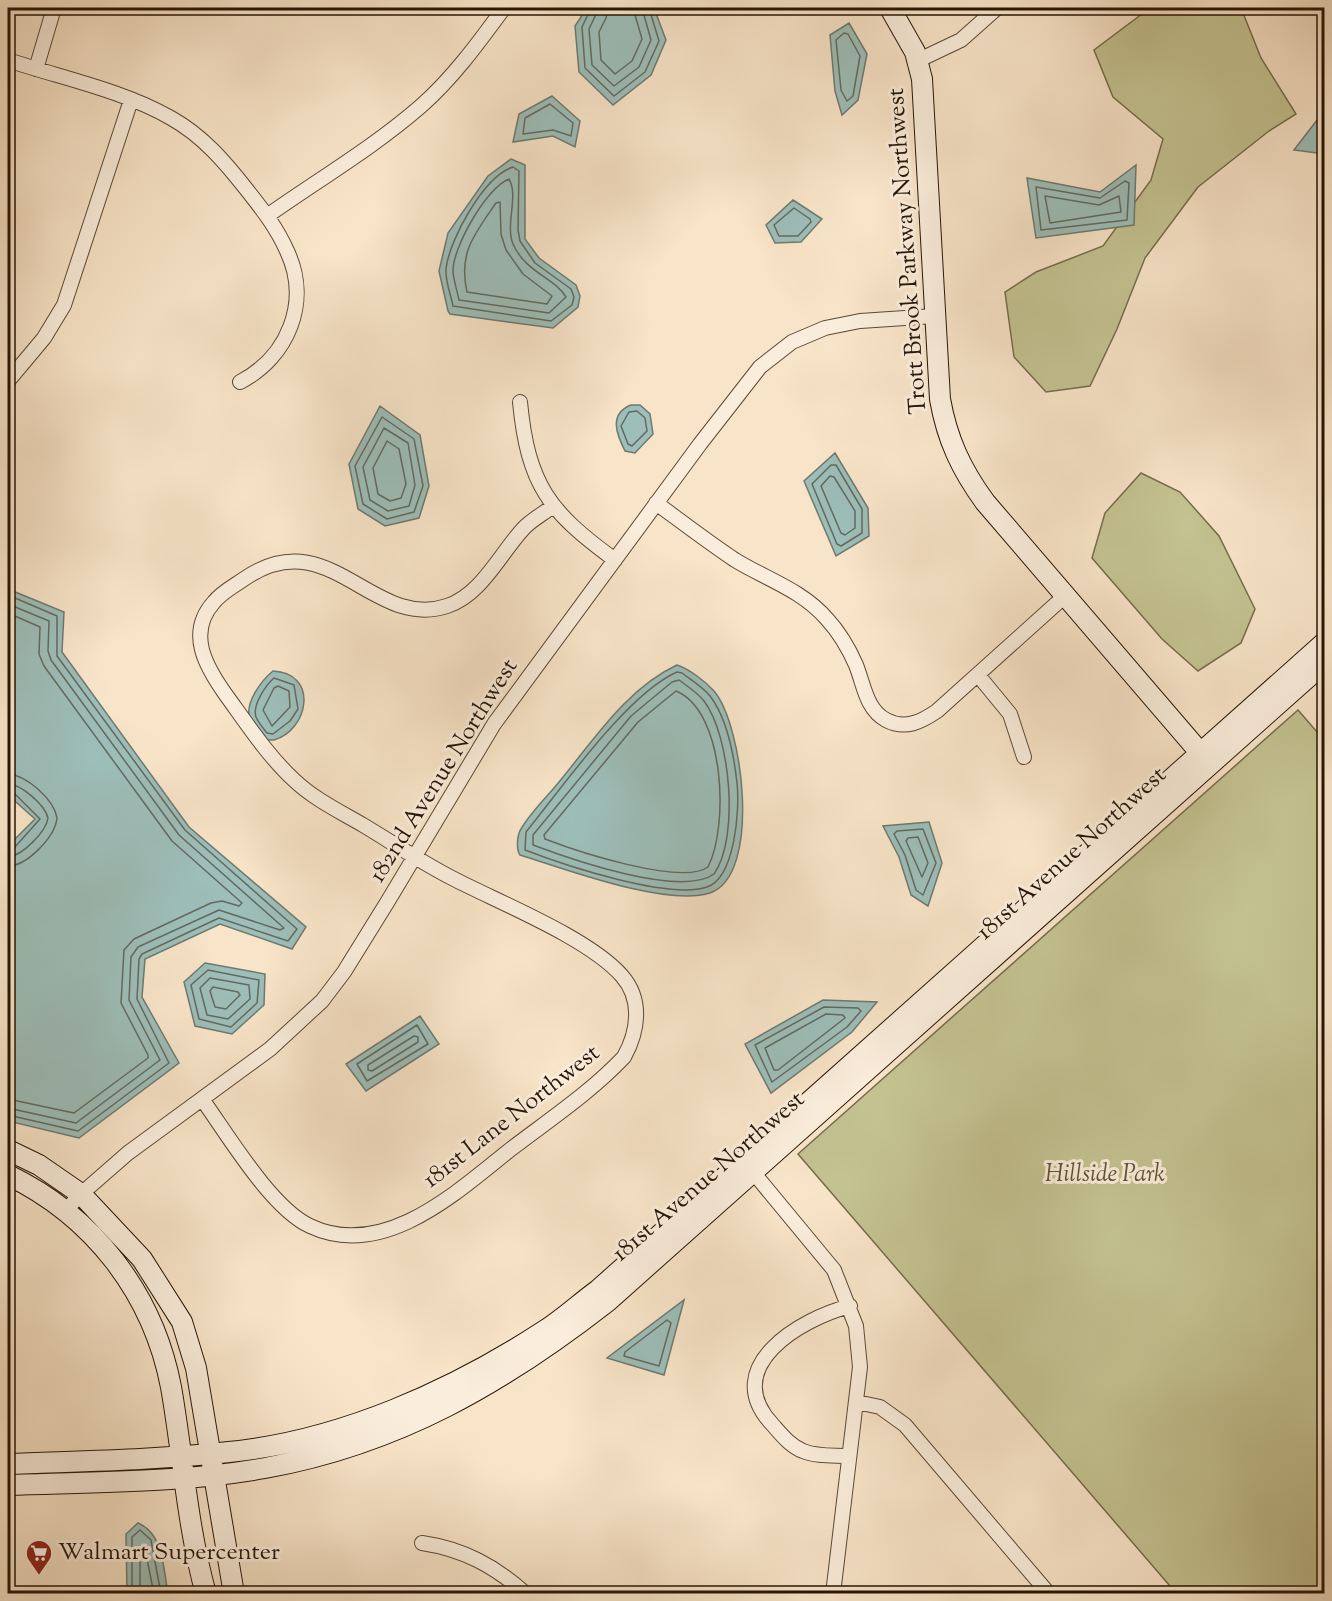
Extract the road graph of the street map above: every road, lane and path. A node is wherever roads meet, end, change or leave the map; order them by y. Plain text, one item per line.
1 (54, 8) edge
2 (504, 8) edge
3 (890, 8) edge
4 (997, 8) edge
5 (8, 60) edge
6 (919, 60) junction
7 (36, 69) junction
8 (131, 100) junction
9 (267, 216) junction
10 (935, 316) junction
11 (8, 381) edge
12 (240, 382) dead end
13 (520, 402) dead end
14 (656, 503) junction
15 (553, 506) junction
16 (615, 560) junction
17 (1066, 595) junction
18 (1324, 642) edge
19 (1324, 663) edge
20 (978, 675) junction
21 (1024, 757) dead end
22 (1205, 759) junction
23 (414, 857) junction
24 (202, 1099) junction
25 (8, 1150) edge
26 (748, 1166) junction
27 (8, 1174) edge
28 (81, 1194) junction
29 (66, 1210) junction
30 (850, 1306) junction
31 (857, 1402) junction
32 (210, 1454) junction
33 (181, 1456) junction
34 (849, 1456) junction
35 (8, 1464) edge
36 (214, 1475) junction
37 (185, 1477) junction
38 (8, 1485) edge
39 (422, 1543) dead end
40 (206, 1593) edge
41 (234, 1593) edge
42 (526, 1593) edge
43 (833, 1593) edge
44 (1049, 1593) edge

1 - 7 street
2 - 9 street
3 - 6 main road, Trott Brook Parkway Northwest
4 - 6 street
5 - 7 street
6 - 10 main road, Trott Brook Parkway Northwest
7 - 8 street
8 - 9 street
8 - 11 street
9 - 12 street
10 - 14 street, 182nd Avenue Northwest
10 - 17 main road, Trott Brook Parkway Northwest
13 - 15 street
14 - 16 street, 182nd Avenue Northwest
14 - 20 street
15 - 16 street
15 - 23 street, 181st Lane Northwest
16 - 23 street, 182nd Avenue Northwest
17 - 20 street
17 - 22 main road, Trott Brook Parkway Northwest
18 - 22 main road, 181st Avenue Northwest
19 - 22 main road, 181st Avenue Northwest
20 - 21 street
22 - 26 main road, 181st Avenue Northwest
23 - 24 street, 182nd Avenue Northwest
23 - 24 street, 181st Lane Northwest
24 - 28 street, 182nd Avenue Northwest
25 - 28 main road
26 - 30 street
26 - 32 main road, 181st Avenue Northwest
26 - 36 main road, 181st Avenue Northwest
27 - 29 main road
28 - 29 street, 182nd Avenue Northwest
28 - 32 main road
29 - 33 main road
30 - 31 street
30 - 34 street
31 - 34 street
31 - 44 street
32 - 33 main road, 181st Avenue Northwest
32 - 36 main road
33 - 35 main road, 181st Avenue Northwest
33 - 37 main road
34 - 43 street
36 - 37 main road, 181st Avenue Northwest
36 - 41 main road
37 - 38 main road, 181st Avenue Northwest
37 - 40 main road
39 - 42 street

